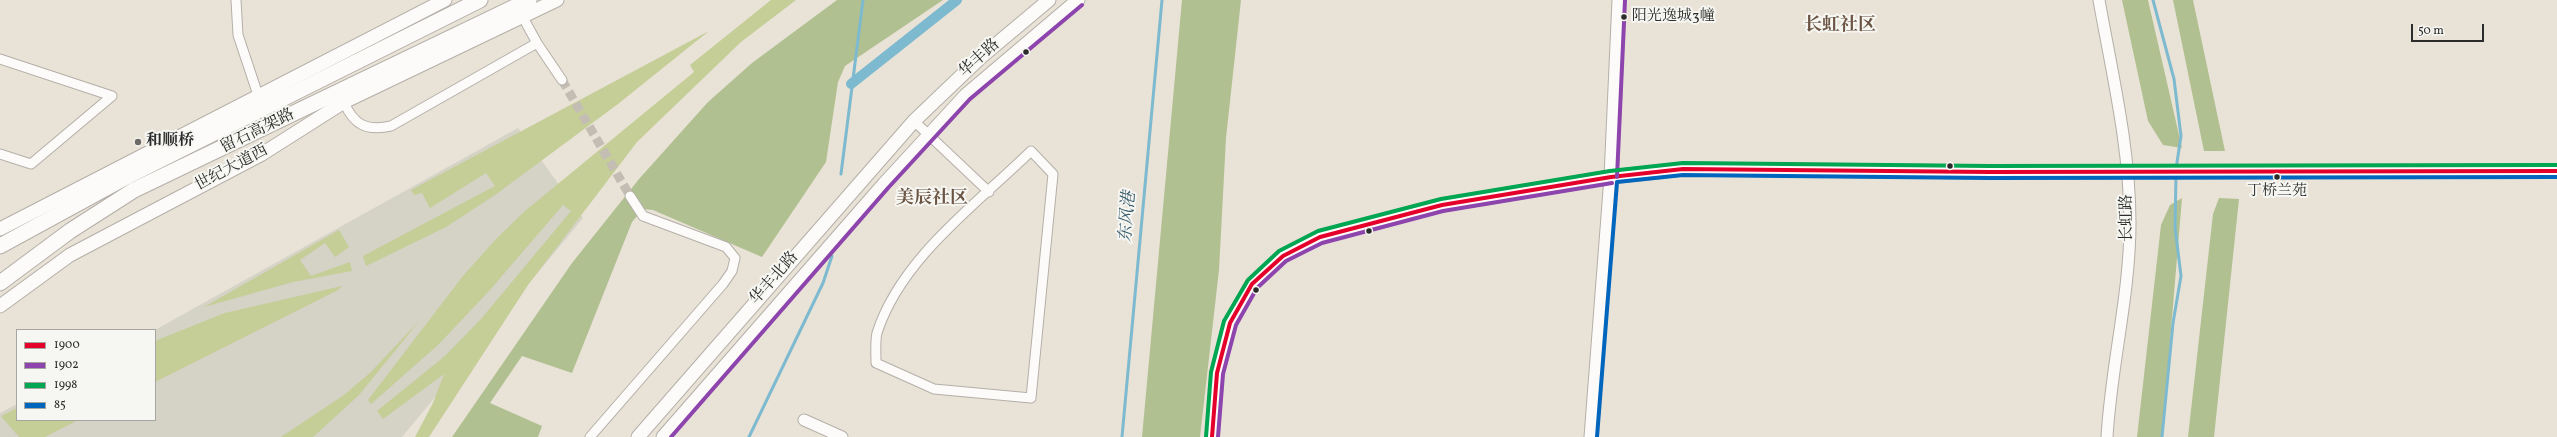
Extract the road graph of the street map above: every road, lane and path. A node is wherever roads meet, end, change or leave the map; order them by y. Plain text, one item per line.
1 (236, 0) edge
2 (445, 0) edge
3 (529, 0) edge
4 (557, 0) edge
5 (1049, 0) edge
6 (1078, 0) edge
7 (1619, 0) edge
8 (2099, 0) edge
9 (477, 3) edge
10 (526, 23) dead end
11 (537, 43) junction
12 (0, 59) edge
13 (562, 80) tunnel mouth
14 (258, 95) junction
15 (344, 102) junction
16 (914, 121) junction
17 (929, 135) junction
18 (0, 154) edge
19 (2128, 171) junction
20 (2557, 171) edge
21 (1611, 177) junction
22 (989, 192) junction
23 (630, 196) tunnel mouth
24 (0, 229) edge
25 (70, 231) junction
26 (0, 246) edge
27 (0, 283) edge
28 (0, 306) edge
29 (804, 420) dead end
30 (590, 437) edge
31 (638, 437) edge
32 (663, 437) edge
33 (842, 437) edge
34 (1212, 437) edge
35 (1591, 437) edge
36 (2107, 437) edge

1 - 14 street
2 - 14 main road
3 - 25 highway, 留石高架路
4 - 15 main road, 世纪大道西
5 - 16 main road, 华丰路
6 - 17 main road, 华丰路
7 - 21 main road
8 - 19 street, 长虹路
9 - 26 highway, 留石高架路
10 - 11 street
11 - 13 street
11 - 15 street
12 - 18 street
14 - 24 main road
15 - 25 highway
15 - 28 main road, 世纪大道西
16 - 17 street
16 - 31 main road, 华丰北路
17 - 22 street
17 - 32 main road, 华丰北路
19 - 20 main road
19 - 21 main road
19 - 36 street, 长虹路
21 - 34 main road
21 - 35 main road
22 - 22 street
23 - 30 street
25 - 27 highway, 留石高架路
29 - 33 street

